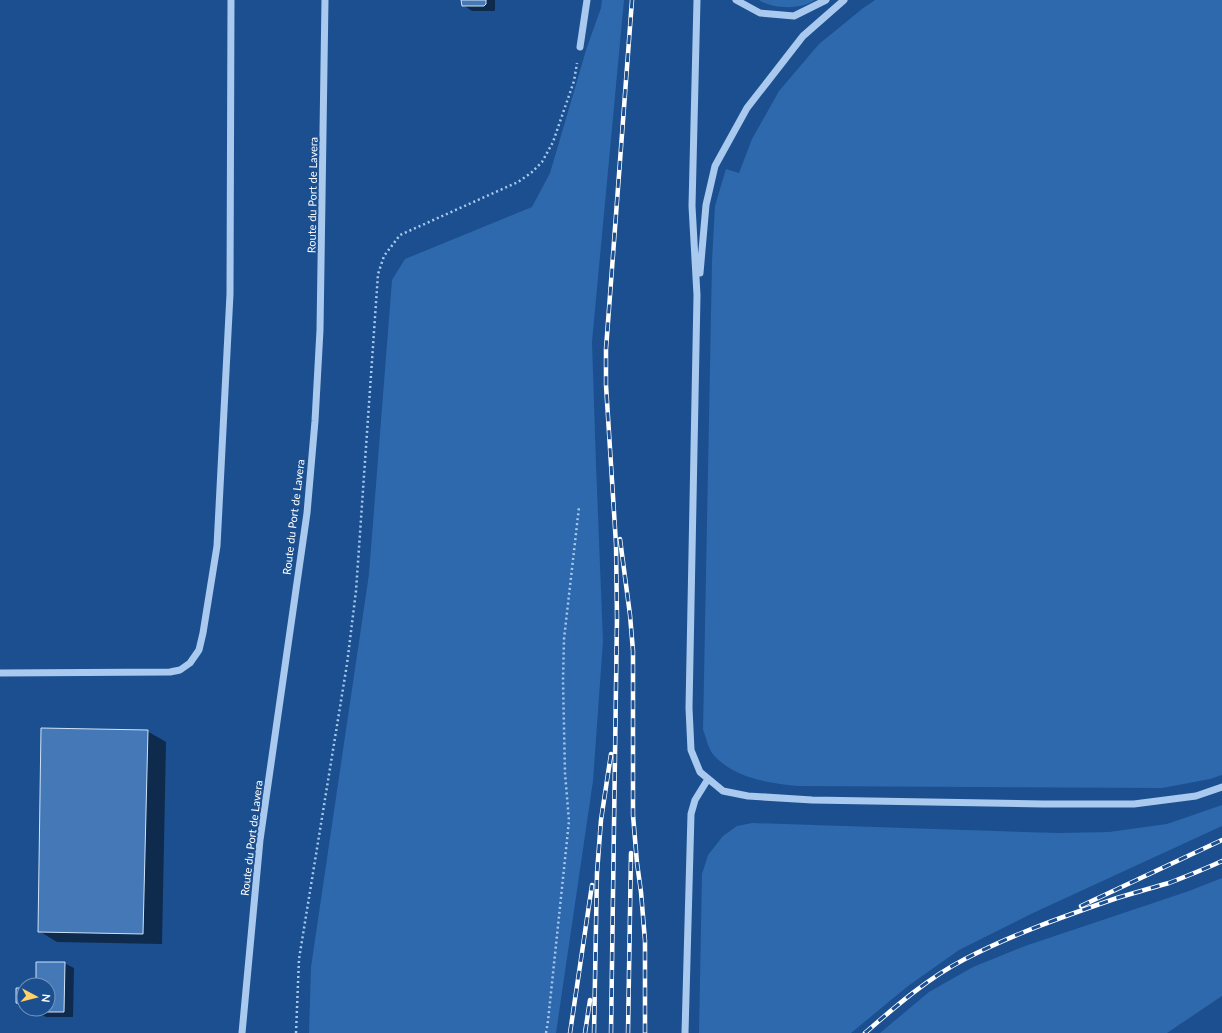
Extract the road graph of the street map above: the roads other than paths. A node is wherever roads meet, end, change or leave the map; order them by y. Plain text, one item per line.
1 (231, 0) edge
2 (325, 0) edge
3 (587, 0) edge
4 (697, 0) edge
5 (736, 0) edge
6 (826, 0) edge
7 (844, 0) edge
8 (580, 47) road end
9 (697, 295) junction
10 (0, 673) edge
11 (708, 779) junction
12 (1222, 787) edge
13 (242, 1033) edge
14 (685, 1033) edge

1 - 10 street
2 - 13 street, Route du Port de Lavera
3 - 8 street
4 - 9 street
5 - 6 street
7 - 9 street
9 - 11 street
11 - 12 street
11 - 14 street

